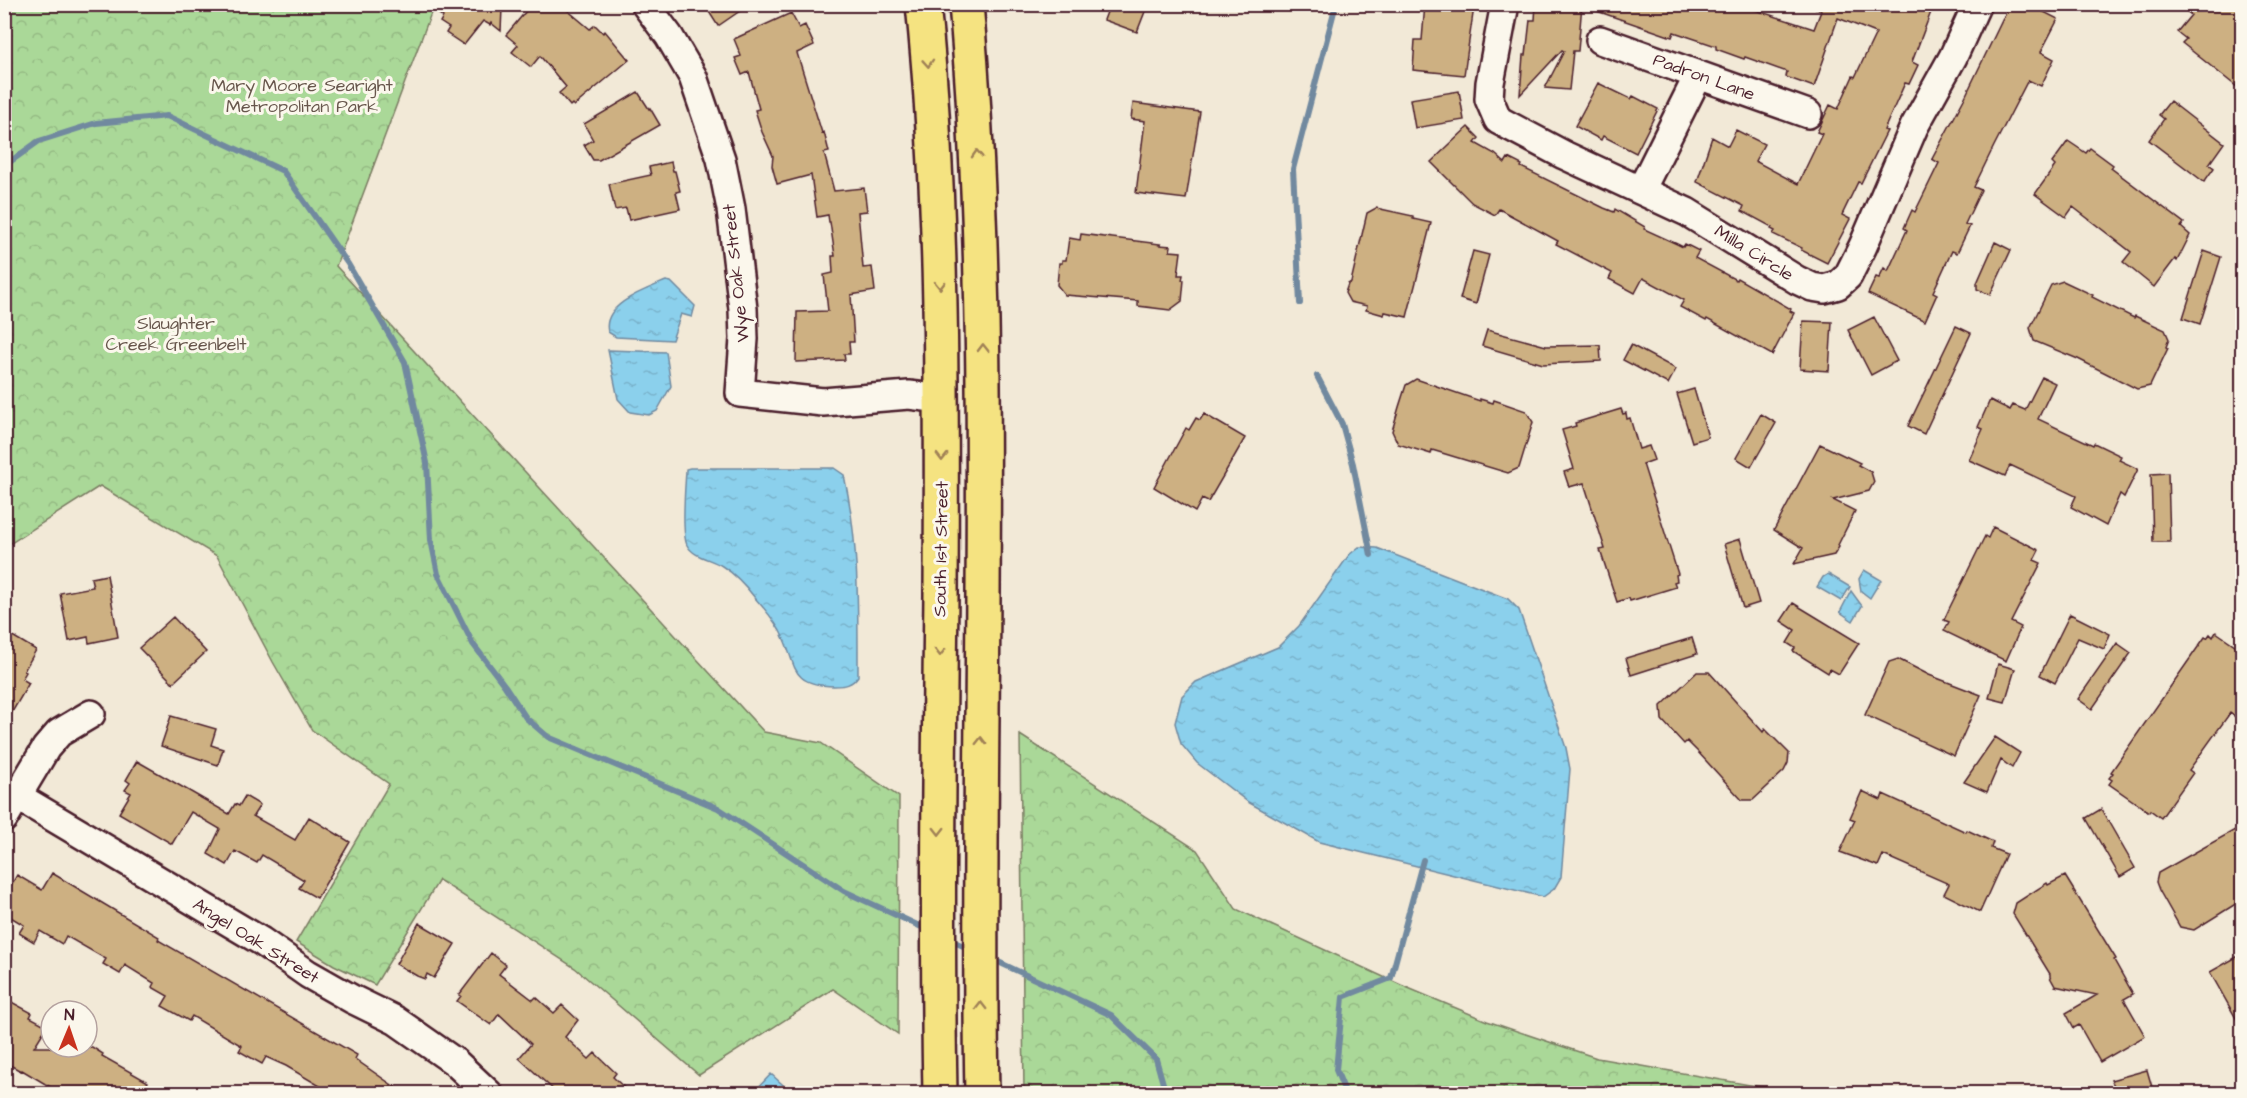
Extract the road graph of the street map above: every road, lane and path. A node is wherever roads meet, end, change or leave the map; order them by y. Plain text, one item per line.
1 (645, 4) edge
2 (923, 4) edge
3 (966, 4) edge
4 (1505, 4) edge
5 (1977, 4) edge
6 (1600, 40) dead end
7 (1698, 76) junction
8 (1808, 114) dead end
9 (1641, 190) junction
10 (942, 399) junction
11 (983, 407) junction
12 (91, 714) dead end
13 (11, 807) edge
14 (982, 1079) edge
15 (489, 1094) edge
16 (940, 1094) edge

1 - 10 street, Wye Oak Street
2 -> 10 main road, South 1st Street
11 -> 3 main road
4 - 9 street, Milla Circle
5 - 9 street, Milla Circle
6 - 7 street, Padron Lane
7 - 8 street, Padron Lane
7 - 9 street
10 - 11 main road
10 -> 16 main road, South 1st Street
14 -> 11 main road
12 - 13 street
13 - 15 street, Angel Oak Street

